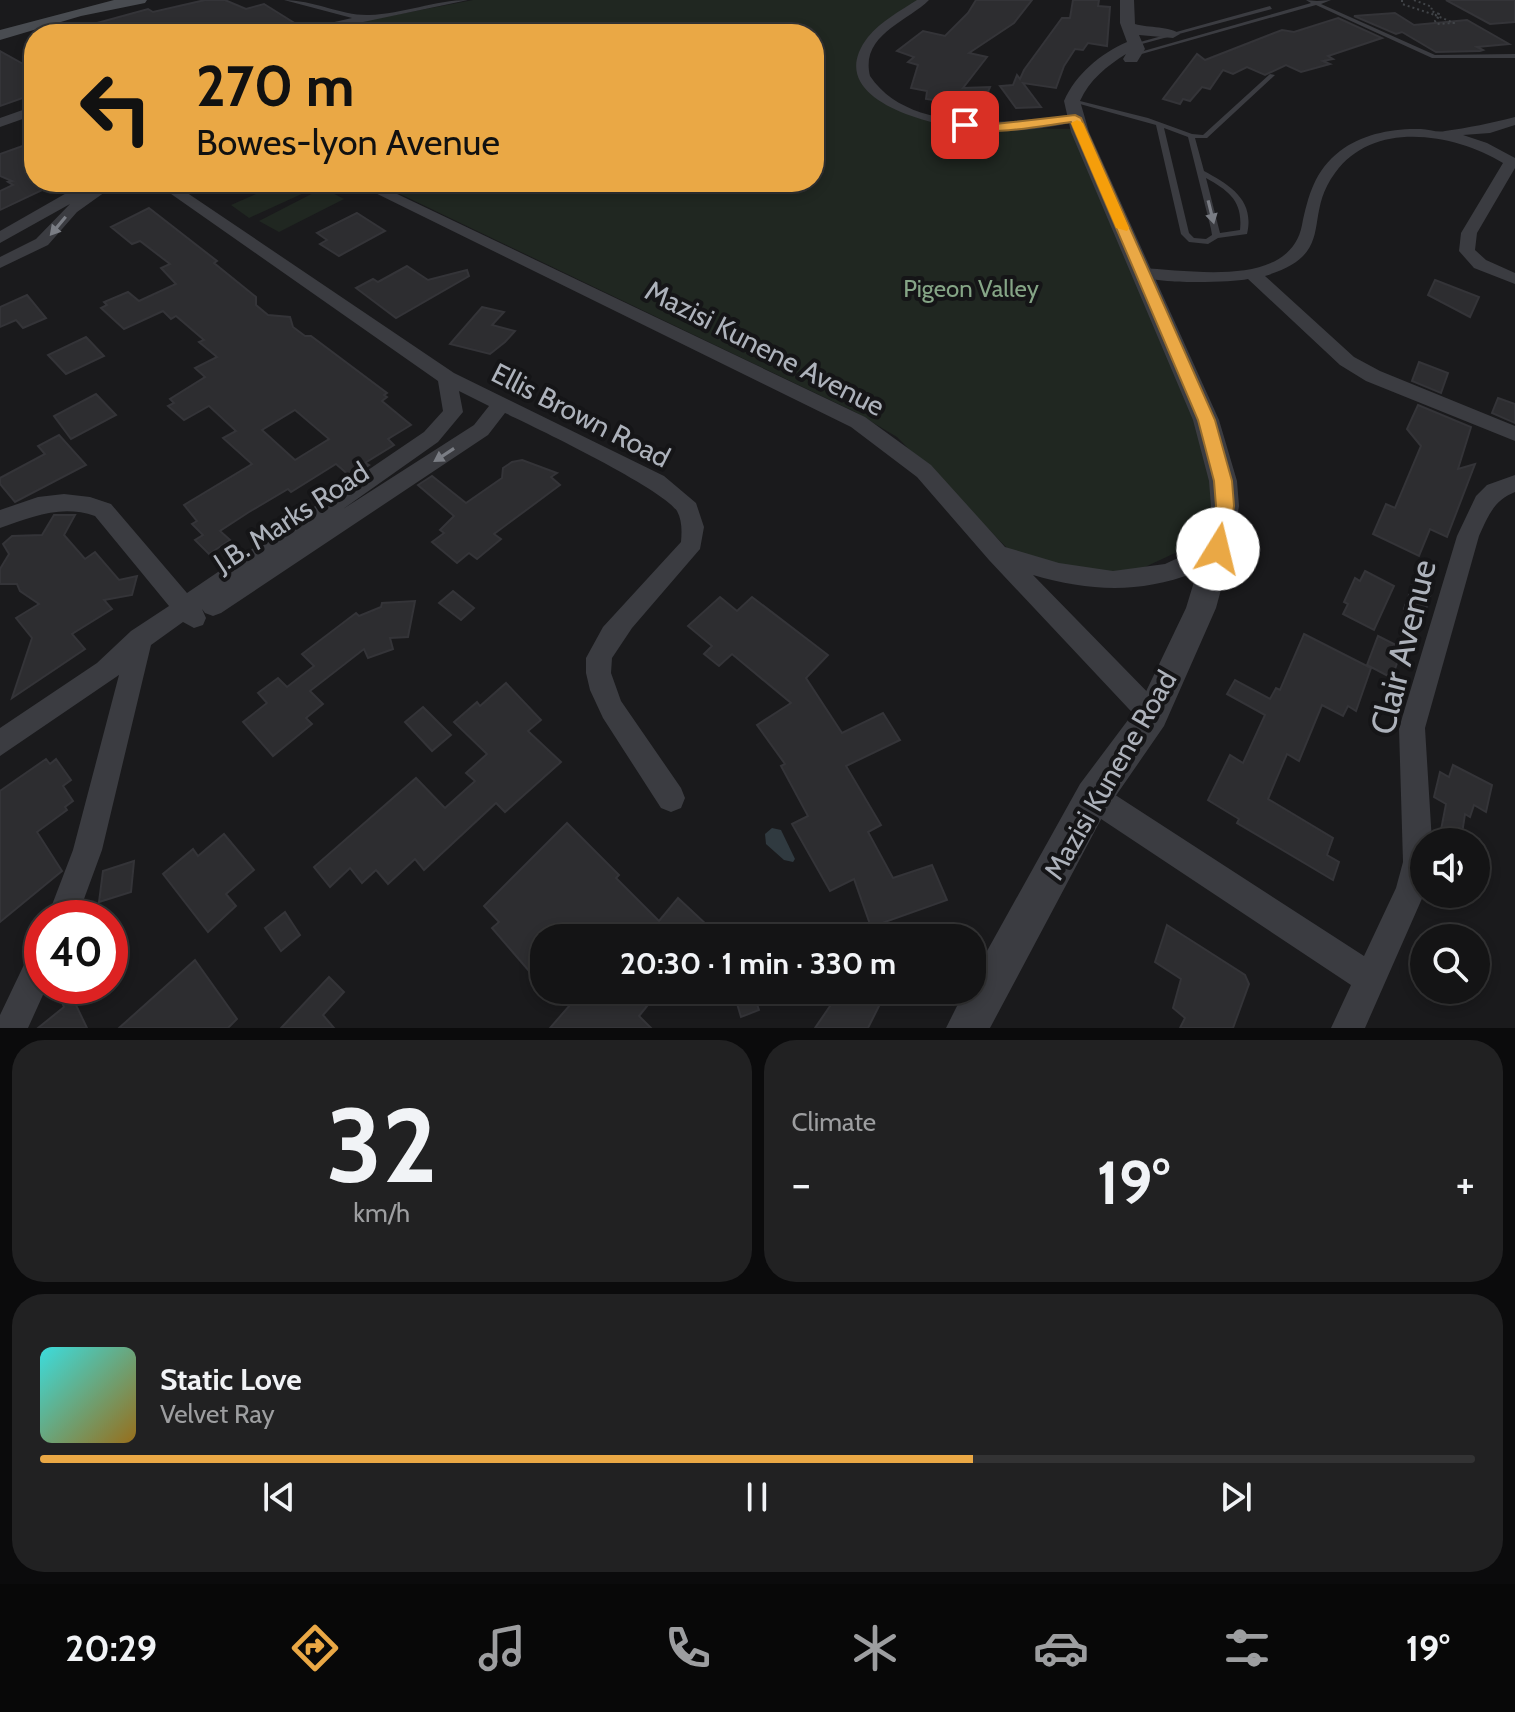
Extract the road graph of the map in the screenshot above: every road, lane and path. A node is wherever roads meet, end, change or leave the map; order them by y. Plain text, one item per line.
1 (84, 0) edge
2 (139, 0) edge
3 (289, 0) edge
4 (328, 0) edge
5 (463, 0) edge
6 (924, 0) edge
7 (1127, 0) edge
8 (1328, 0) edge
9 (1402, 0) edge
10 (1414, 0) edge
11 (1309, 1) edge
12 (310, 2) edge
13 (1254, 11) junction
14 (391, 13) junction
15 (1436, 15) junction
16 (1266, 16) junction
17 (367, 18) junction
18 (1221, 19) junction
19 (0, 23) edge
20 (37, 24) edge
21 (337, 24) edge
22 (1128, 25) junction
23 (1234, 25) junction
24 (24, 28) edge
25 (1192, 28) junction
26 (1203, 33) junction
27 (1173, 34) junction
28 (0, 35) edge
29 (1136, 49) junction
30 (1117, 53) junction
31 (1515, 56) edge
32 (1272, 75) dead end
33 (1076, 108) junction
34 (24, 114) edge
35 (1515, 121) edge
36 (0, 123) edge
37 (1159, 123) junction
38 (24, 127) edge
39 (1515, 128) edge
40 (0, 131) edge
41 (1436, 133) junction
42 (1191, 136) junction
43 (1480, 144) junction
44 (1513, 163) edge
45 (1200, 172) junction
46 (78, 192) edge
47 (97, 192) edge
48 (174, 192) edge
49 (381, 192) edge
50 (1216, 236) junction
51 (0, 238) edge
52 (0, 263) edge
53 (1142, 273) junction
54 (1251, 273) junction
55 (1515, 279) edge
56 (447, 378) junction
57 (501, 404) junction
58 (1515, 434) edge
59 (1515, 483) edge
60 (0, 519) edge
61 (1218, 549) junction
62 (997, 553) junction
63 (190, 613) junction
64 (139, 648) junction
65 (1152, 715) junction
66 (0, 743) edge
67 (1093, 797) junction
68 (671, 798) dead end
69 (71, 900) edge
70 (1369, 978) junction
71 (24, 1000) edge
72 (11, 1028) edge
73 (967, 1028) edge
74 (1348, 1028) edge

1 - 19 main road
2 - 20 main road
3 - 12 street
4 - 14 street
5 - 14 street
6 - 33 street
7 - 22 street
8 - 11 lane
9 - 15 path
10 - 15 path
11 - 13 lane
11 - 16 lane
11 - 31 lane
12 - 17 street
13 - 16 lane
13 - 18 lane
14 - 17 street
15 - 15 path
16 - 23 lane
17 - 21 street
18 - 23 lane
18 - 25 lane
22 - 27 street
22 - 29 street
22 - 30 street
23 - 26 lane
24 - 28 main road
25 - 26 lane
25 - 27 lane
26 - 29 lane
27 - 29 lane
29 - 30 street
29 - 33 street
30 - 33 street
32 - 42 lane
33 - 37 lane
33 - 53 street, Mazisi Kunene Road
34 - 36 street
35 - 41 street
37 - 42 lane
37 - 50 lane
38 - 40 street
39 - 43 street
41 - 43 street
41 - 54 street
42 - 45 lane
43 - 44 street
44 - 55 street
45 -> 50 lane
45 - 50 lane
46 - 51 street
47 -> 52 street
48 - 56 street, Ellis Brown Road
49 - 62 street, Mazisi Kunene Avenue
53 - 54 street
53 - 61 street, Mazisi Kunene Road
54 - 58 street
56 - 57 street, Ellis Brown Road
56 - 63 street, J.B. Marks Road
57 -> 63 street, J.B. Marks Road
57 - 68 street, Ellis Brown Road
59 - 70 street, Clair Avenue
60 - 63 street
61 - 62 street
61 - 65 street, Mazisi Kunene Road
62 - 65 street, Mazisi Kunene Avenue
63 - 64 street, J.B. Marks Road
64 - 66 street, J.B. Marks Road
64 - 69 street
65 - 67 street, Mazisi Kunene Road
67 - 70 street
67 - 73 street, Mazisi Kunene Road
70 - 74 street, Clair Avenue
71 - 72 street

